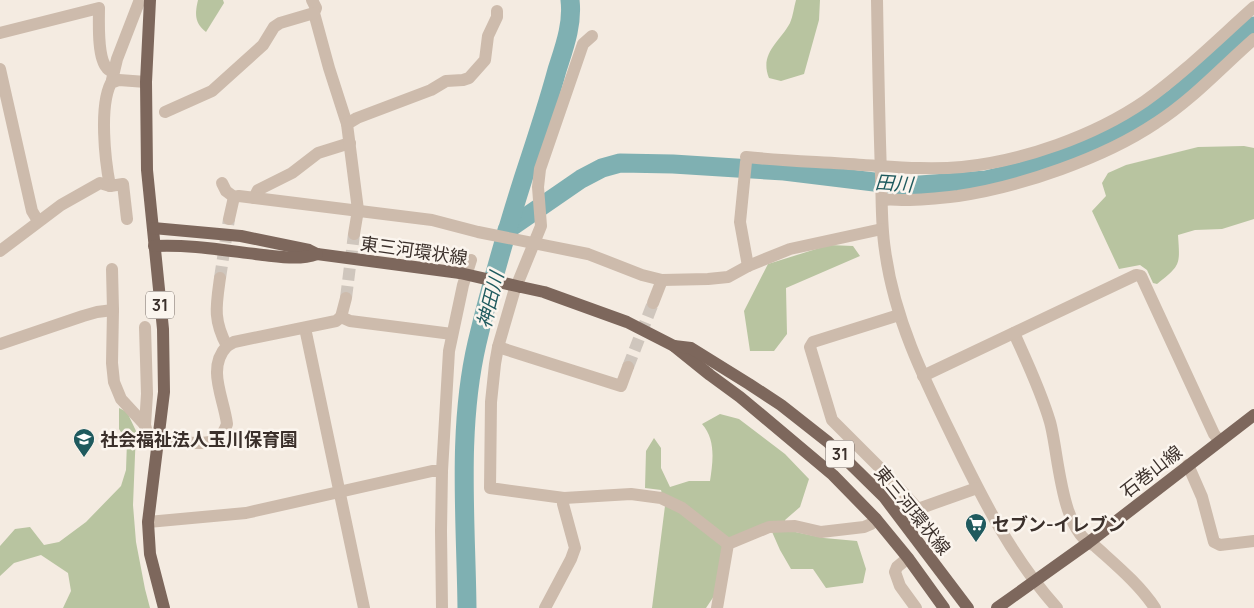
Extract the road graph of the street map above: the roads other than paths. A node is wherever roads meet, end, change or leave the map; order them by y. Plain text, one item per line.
1 (877, 0) edge
2 (144, 1) edge
3 (100, 4) edge
4 (313, 6) edge
5 (1254, 7) edge
6 (497, 11) dead end
7 (0, 33) edge
8 (592, 36) dead end
9 (1254, 39) edge
10 (0, 69) edge
11 (112, 78) junction
12 (146, 82) junction
13 (165, 112) dead end
14 (347, 124) junction
15 (350, 143) junction
16 (881, 170) junction
17 (222, 182) dead end
18 (110, 186) junction
19 (234, 197) junction
20 (882, 197) junction
21 (254, 198) junction
22 (358, 210) junction
23 (127, 219) dead end
24 (229, 219) tunnel mouth
25 (38, 221) junction
26 (153, 228) junction
27 (882, 230) junction
28 (354, 234) tunnel mouth
29 (533, 243) junction
30 (154, 246) junction
31 (0, 251) edge
32 (317, 254) junction
33 (471, 260) dead end
34 (748, 266) junction
35 (112, 269) dead end
36 (220, 278) tunnel mouth
37 (662, 280) junction
38 (346, 298) tunnel mouth
39 (653, 303) tunnel mouth
40 (113, 310) junction
41 (899, 315) junction
42 (341, 317) junction
43 (144, 327) dead end
44 (305, 328) junction
45 (1014, 333) junction
46 (452, 334) junction
47 (0, 344) edge
48 (227, 346) junction
49 (498, 346) junction
50 (674, 346) junction
51 (628, 367) tunnel mouth
52 (923, 376) junction
53 (1254, 414) edge
54 (145, 425) junction
55 (159, 440) junction
56 (1219, 440) junction
57 (1188, 465) junction
58 (442, 471) junction
59 (977, 488) junction
60 (339, 491) junction
61 (564, 498) junction
62 (876, 520) junction
63 (148, 522) junction
64 (1254, 541) edge
65 (1088, 543) junction
66 (728, 544) junction
67 (908, 558) junction
68 (1035, 582) junction
69 (164, 608) edge
70 (364, 608) edge
71 (442, 608) edge
72 (545, 608) edge
73 (717, 608) edge
74 (916, 608) edge
75 (944, 608) edge
76 (968, 608) edge
77 (997, 608) edge
78 (1057, 608) edge
79 (1155, 608) edge

1 - 16 street
2 - 11 street
2 - 12 main road, 31
3 - 7 street
3 - 11 street
4 - 13 street
4 - 14 street
5 - 16 street
6 - 14 street
8 - 29 street
9 - 20 street
10 - 25 street
11 - 12 street
11 - 18 street
12 - 26 main road, 31
14 - 15 street
15 - 21 street
15 - 22 street
16 - 20 street
16 - 34 street
17 - 19 street
18 - 23 street
18 - 25 street
19 - 21 street
19 - 24 street
20 - 27 street
21 - 22 street
22 - 28 street
22 - 29 street
25 - 31 street
26 - 30 main road, 31
26 - 32 main road, 東三河環状線 / 31
27 - 34 street
27 - 41 street
29 - 37 street
29 - 49 street
30 - 32 main road, 東三河環状線 / 31
30 - 55 main road, 31
32 - 50 main road, 東三河環状線 / 31, bridge
33 - 46 street
34 - 37 street
35 - 40 street
36 - 48 street
37 - 39 street
38 - 42 street
40 - 47 street
40 - 54 street
41 - 52 street
41 - 59 street
42 - 44 street
42 - 46 street
43 - 54 street
44 - 48 street
44 - 60 street
45 - 52 street
45 - 56 street
45 - 65 street
46 - 58 street
48 - 55 street
49 - 51 street
49 - 61 street
50 - 62 main road, 東三河環状線 / 31
50 - 76 main road, 東三河環状線 / 31
52 - 59 street
53 - 56 main road, 石巻山線
54 - 55 street
55 - 63 main road, 31
56 - 57 main road, 石巻山線
57 - 64 street
57 - 65 main road, 石巻山線
58 - 60 street
58 - 71 street
59 - 68 street
60 - 63 street
60 - 70 street
61 - 66 street
61 - 72 street
62 - 66 street
62 - 67 main road, 東三河環状線 / 31
63 - 69 main road, 31
65 - 68 main road, 石巻山線
65 - 79 street
66 - 73 street
67 - 74 street
67 - 75 main road, 東三河環状線 / 31
68 - 77 main road, 石巻山線
68 - 78 street

